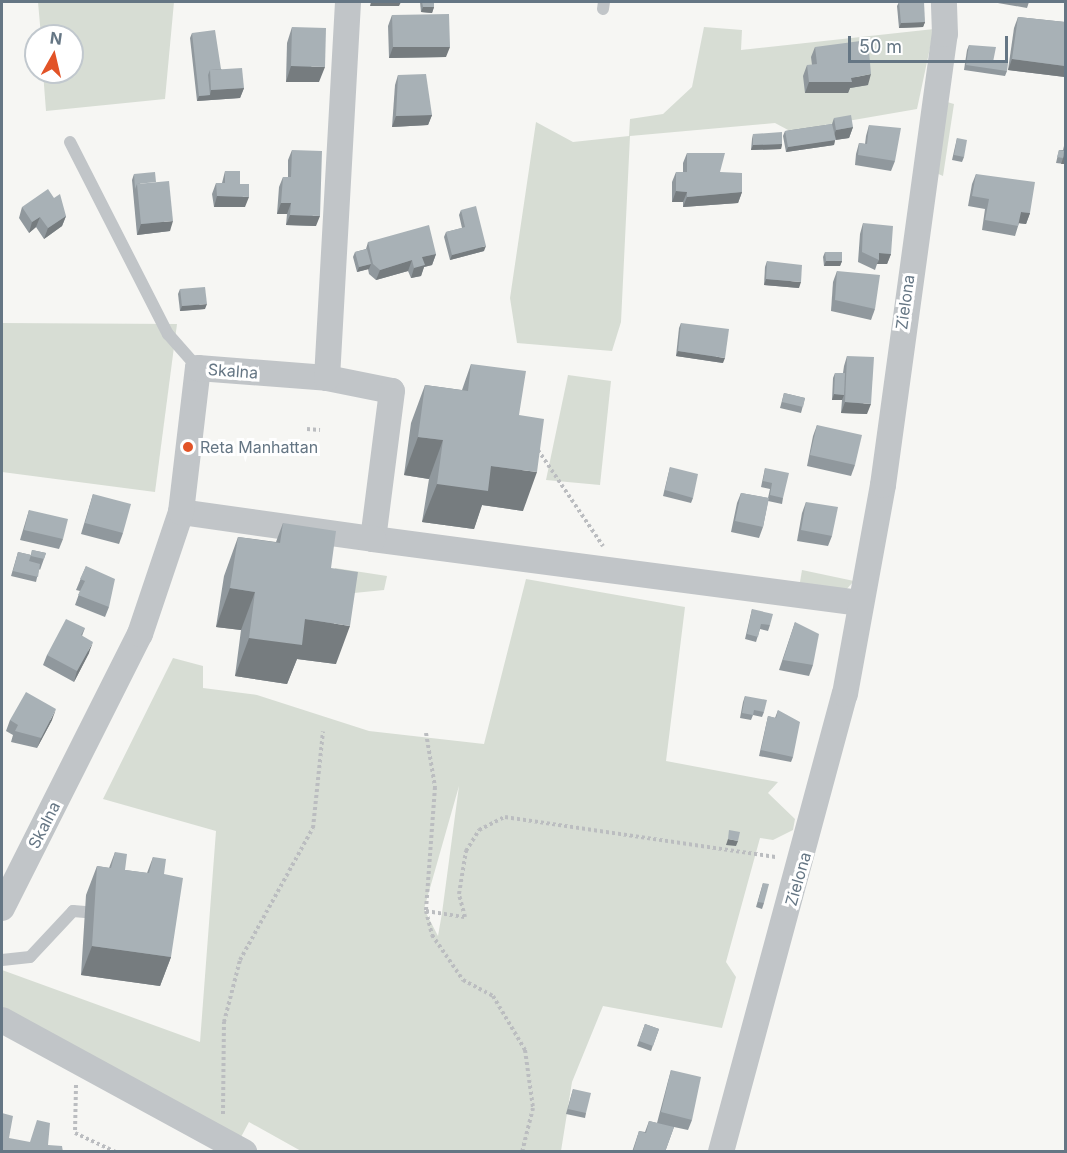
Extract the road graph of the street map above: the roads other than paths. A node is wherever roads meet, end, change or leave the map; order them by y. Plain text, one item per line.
1 (348, 2) edge
2 (944, 2) edge
3 (70, 142) dead end
4 (198, 368) junction
5 (327, 378) junction
6 (181, 512) junction
7 (373, 539) junction
8 (861, 603) junction
9 (2, 908) edge
10 (85, 912) dead end
11 (2, 960) edge
12 (2, 1020) edge
13 (231, 1146) edge
14 (722, 1152) edge

1 - 5 street
2 - 8 street, Zielona
3 - 4 lane
4 - 5 street, Skalna
4 - 6 street, Skalna
5 - 7 street, Skalna
6 - 7 street
6 - 9 street, Skalna
7 - 8 street
8 - 14 street, Zielona
10 - 11 lane
12 - 13 street

